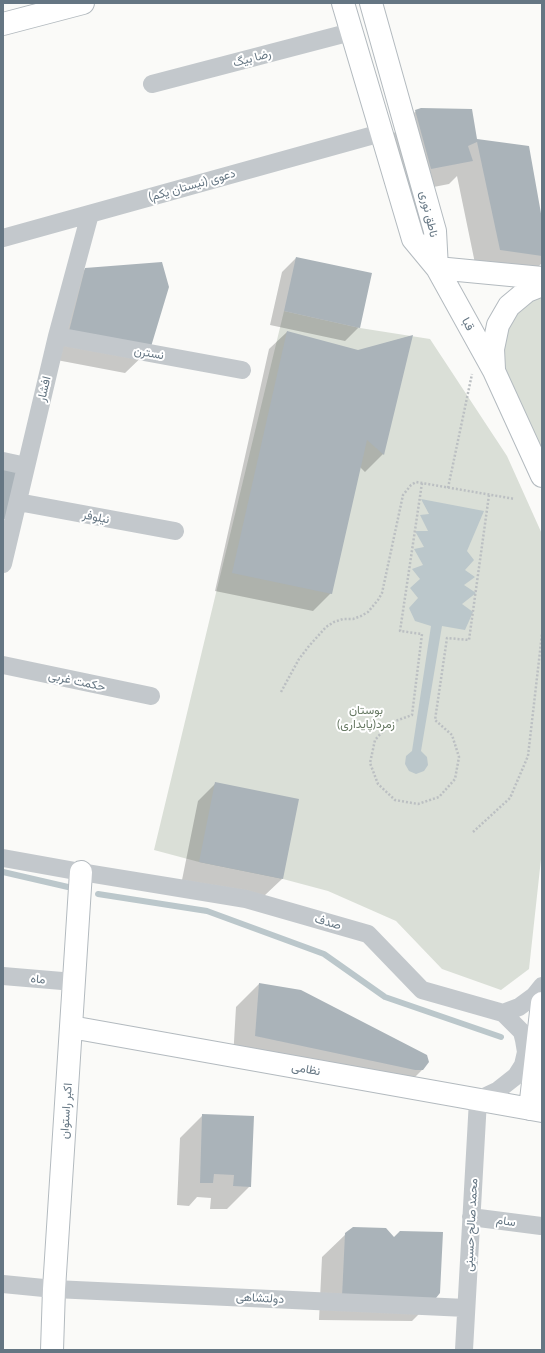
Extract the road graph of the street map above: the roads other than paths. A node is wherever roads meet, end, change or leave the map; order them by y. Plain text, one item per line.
1 (83, 3) edge
2 (343, 3) edge
3 (371, 3) edge
4 (3, 24) edge
5 (351, 32) junction
6 (152, 84) dead end
7 (380, 133) junction
8 (90, 214) junction
9 (3, 238) edge
10 (437, 268) junction
11 (542, 278) edge
12 (542, 285) edge
13 (57, 336) junction
14 (242, 370) dead end
15 (494, 371) junction
16 (3, 461) edge
17 (26, 466) junction
18 (541, 472) edge
19 (18, 502) junction
20 (175, 531) dead end
21 (3, 564) edge
22 (3, 665) edge
23 (152, 696) dead end
24 (3, 858) edge
25 (81, 872) junction
26 (3, 976) edge
27 (74, 982) junction
28 (542, 986) edge
29 (542, 1003) edge
30 (503, 1013) junction
31 (71, 1027) junction
32 (478, 1100) junction
33 (536, 1110) edge
34 (472, 1217) junction
35 (541, 1226) edge
36 (3, 1284) edge
37 (54, 1289) junction
38 (466, 1308) junction
39 (52, 1350) edge
40 (464, 1350) edge

1 - 4 street
2 - 5 street, ناطق نوری
3 - 10 street, ناطق نوری
5 - 6 street, رضا بیگ
5 - 7 street, ناطق نوری
7 - 8 street, دعوی (نیستان یکم)
7 - 10 street, ناطق نوری
8 - 9 street, دعوی (نیستان یکم)
8 - 13 street, افشار
10 - 11 street
10 - 15 street, قبا
12 - 15 street
13 - 14 street, نسترن
13 - 17 street, افشار
15 - 18 street, قبا
16 - 17 street
17 - 19 street, افشار
19 - 20 street, نیلوفر
19 - 21 street, افشار
22 - 23 street, حکمت غربی
24 - 25 street, صدف
25 - 27 street, اکبر راستوان
25 - 30 street, صدف
26 - 27 street, ماه
27 - 31 street, اکبر راستوان
28 - 30 street
29 - 33 street
30 - 32 street
31 - 32 street, نظامی
31 - 37 street, اکبر راستوان
32 - 33 street, نظامی
32 - 34 street, محمد صالح حسینی
34 - 35 street, سام
34 - 38 street, محمد صالح حسینی
36 - 37 street, دولتشاهی
37 - 38 street, دولتشاهی
37 - 39 street, اکبر راستوان
38 - 40 street, محمد صالح حسینی

